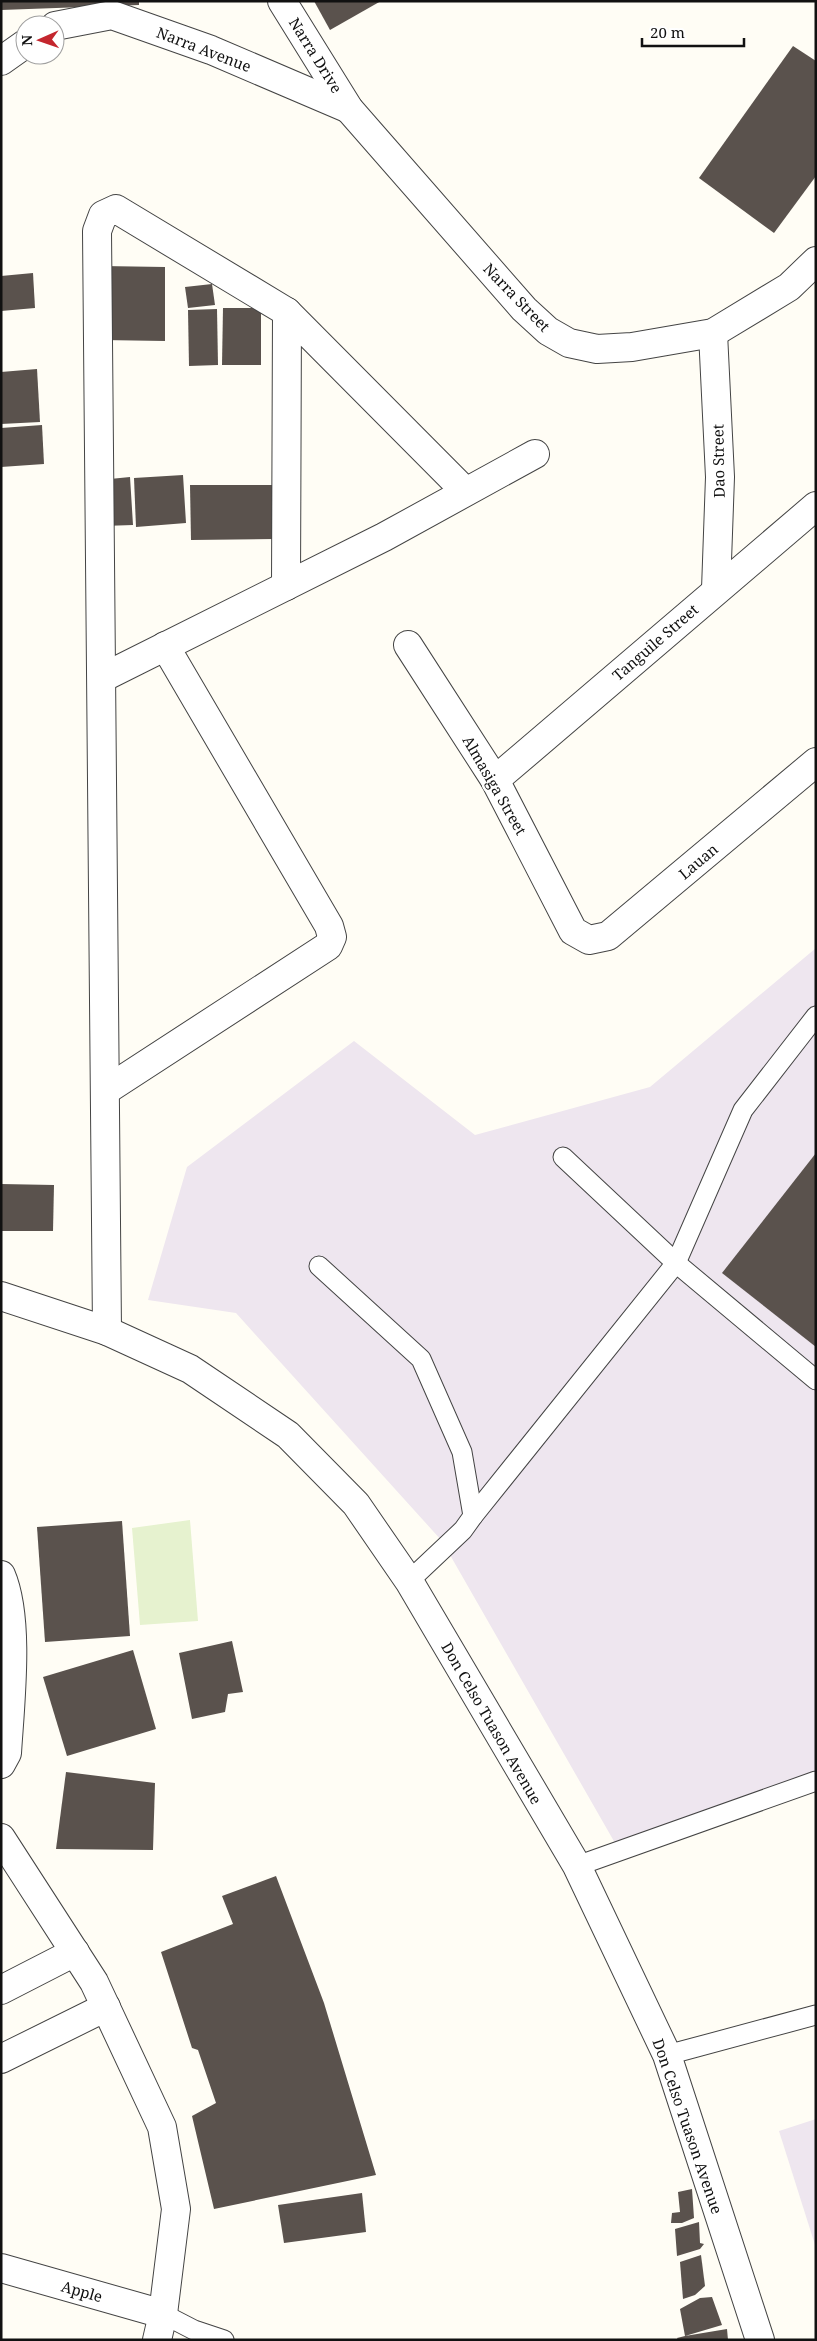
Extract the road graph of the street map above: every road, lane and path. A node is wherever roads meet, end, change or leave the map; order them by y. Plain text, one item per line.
1 (282, 1) edge
2 (65, 24) edge
3 (15, 51) edge
4 (1, 61) edge
5 (349, 109) junction
6 (816, 261) edge
7 (287, 312) junction
8 (713, 333) junction
9 (535, 454) dead end
10 (465, 491) junction
11 (816, 506) edge
12 (286, 586) junction
13 (716, 589) junction
14 (408, 645) dead end
15 (165, 646) junction
16 (102, 678) junction
17 (816, 762) edge
18 (495, 780) junction
19 (573, 931) joint
20 (816, 1016) edge
21 (105, 1091) junction
22 (563, 1157) dead end
23 (676, 1262) junction
24 (319, 1266) dead end
25 (1, 1296) edge
26 (107, 1332) junction
27 (816, 1380) edge
28 (473, 1516) junction
29 (1, 1575) edge
30 (409, 1580) junction
31 (1, 1764) edge
32 (816, 1781) edge
33 (1, 1838) edge
34 (576, 1866) junction
35 (75, 1952) junction
36 (1, 1990) edge
37 (106, 2007) junction
38 (816, 2015) edge
39 (667, 2056) junction
40 (1, 2059) edge
41 (1, 2268) edge
42 (160, 2327) edge
43 (224, 2340) edge
44 (760, 2340) edge

1 - 5 street, Narra Drive
2 - 5 street, Narra Avenue
3 - 4 street
5 - 8 street, Narra Street
6 - 8 street, Narra Street
7 - 10 street
7 - 12 street
7 - 16 street
8 - 13 street, Dao Street
9 - 10 street
10 - 12 street
11 - 13 street, Tanguile Street
12 - 15 street
13 - 18 street, Tanguile Street
14 - 18 street, Almasiga Street
15 - 16 street
15 - 21 street
16 - 21 street
17 - 19 street, Lauan
18 - 19 street, Almasiga Street
20 - 23 lane
21 - 26 street
22 - 23 lane
23 - 27 lane
23 - 28 lane
24 - 28 lane
25 - 26 street, Don Celso Tuason Avenue
26 - 30 street, Don Celso Tuason Avenue
28 - 30 lane
29 - 31 street
30 - 34 street, Don Celso Tuason Avenue
32 - 34 lane
33 - 35 street
34 - 39 street, Don Celso Tuason Avenue
35 - 36 street
35 - 37 street
37 - 40 street
37 - 42 street
38 - 39 lane
39 - 44 street, Don Celso Tuason Avenue
41 - 42 street, Apple
42 - 43 lane

